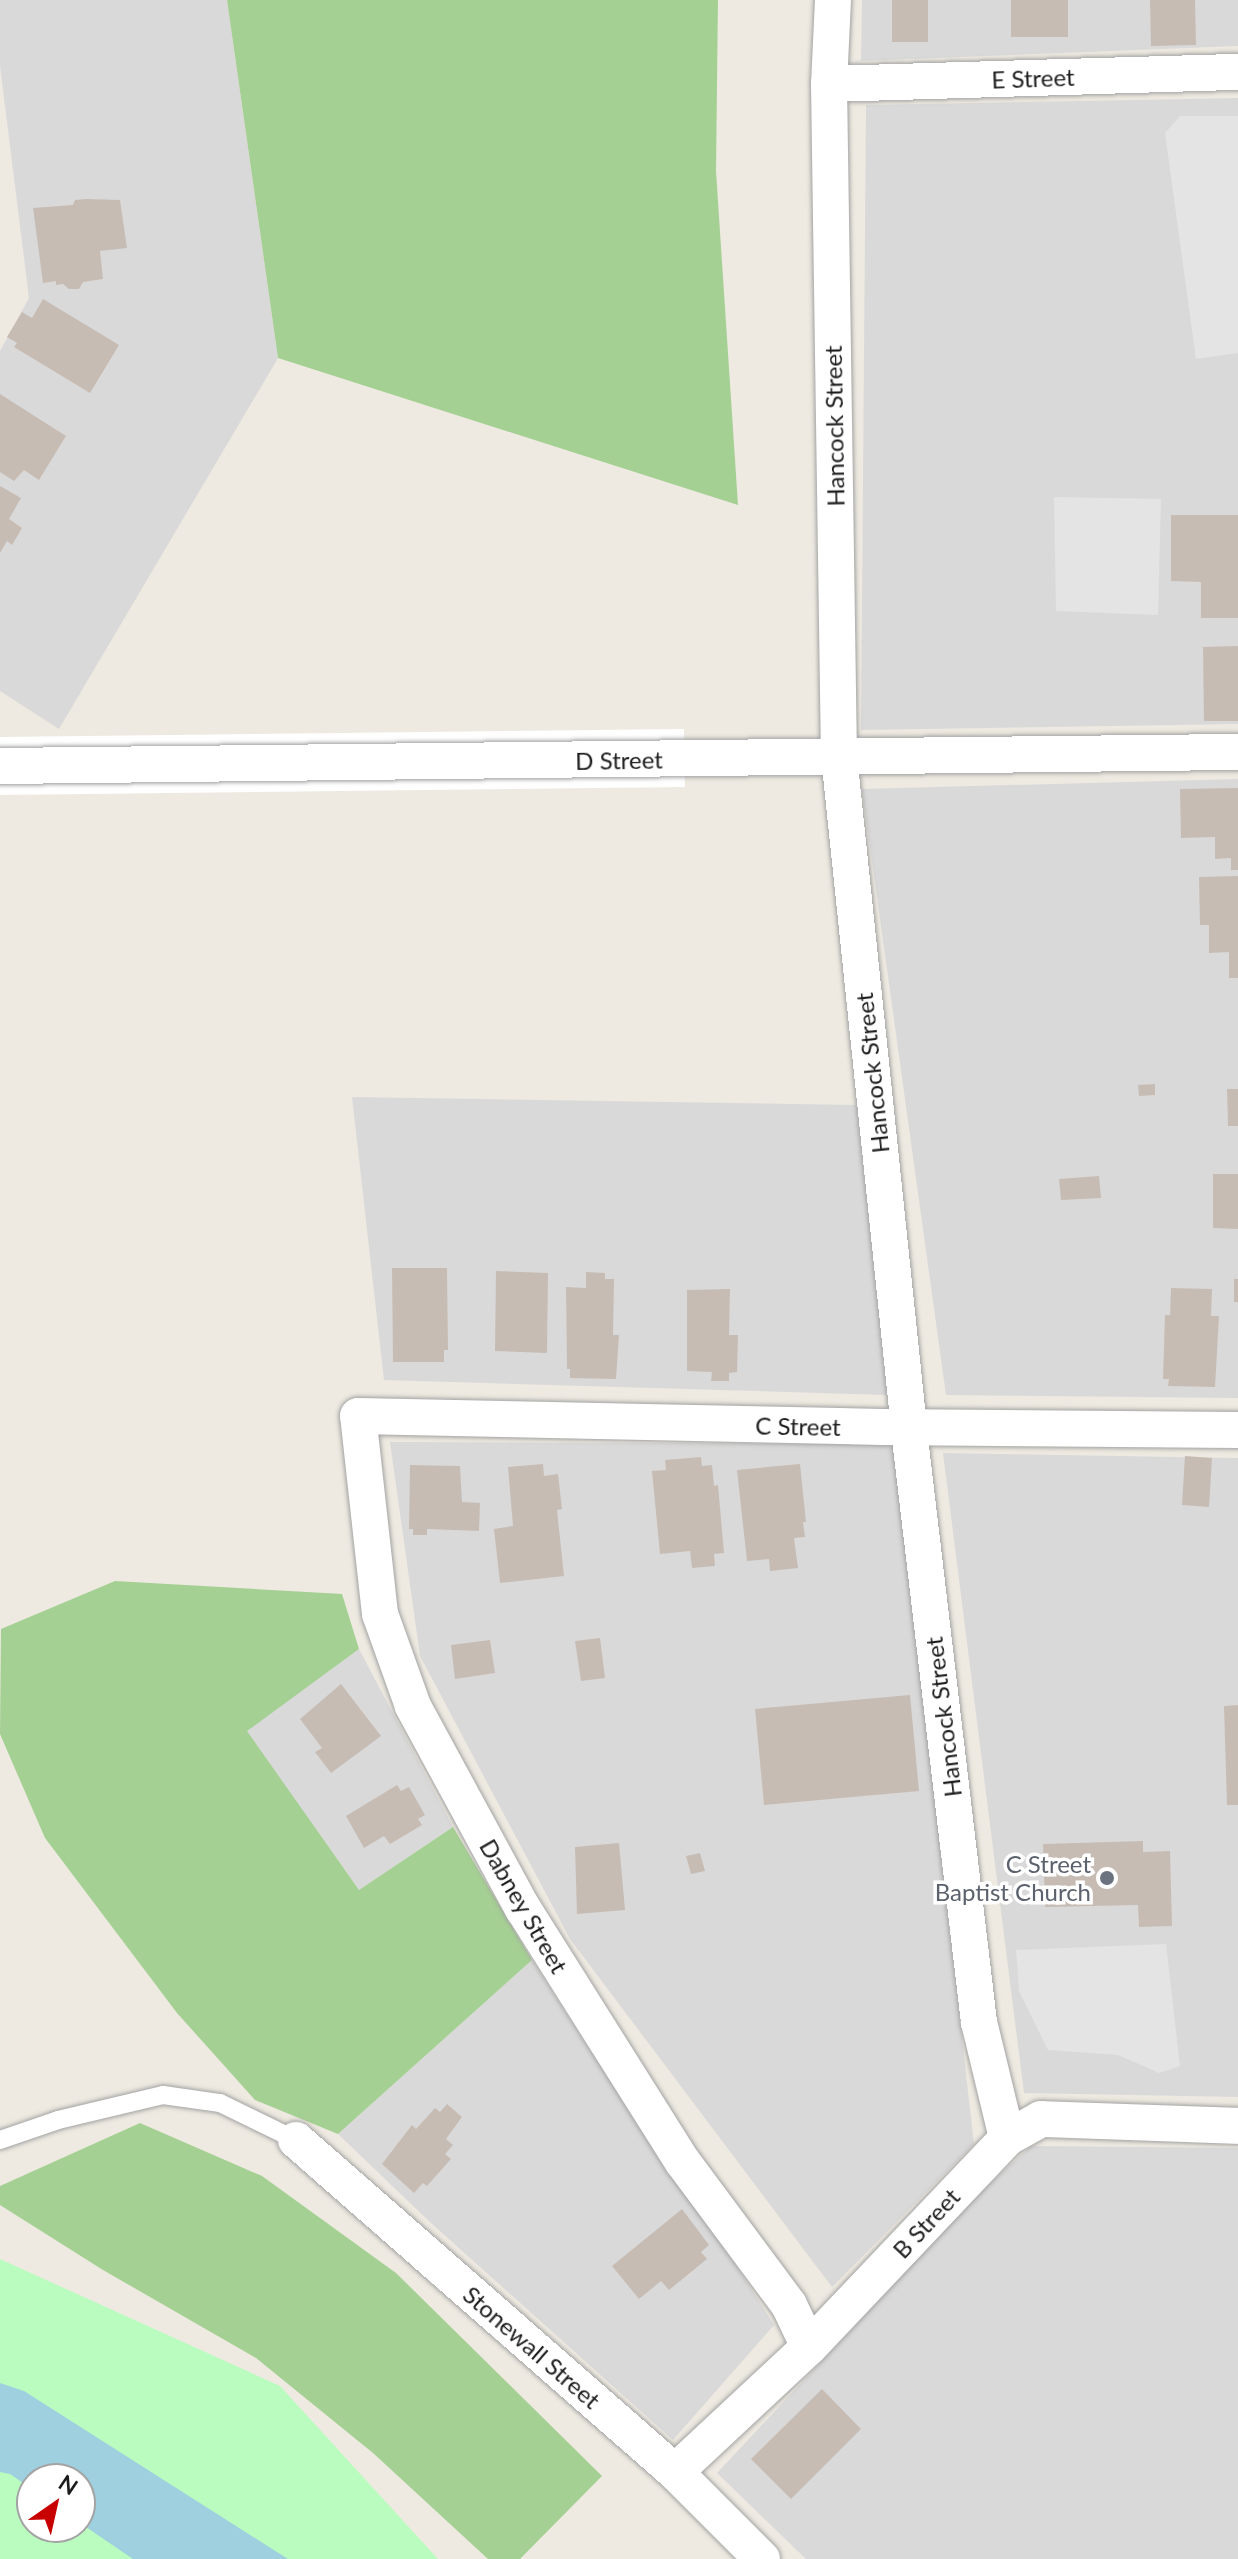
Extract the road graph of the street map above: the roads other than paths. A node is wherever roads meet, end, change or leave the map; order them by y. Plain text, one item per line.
1 (833, 0) edge
2 (1238, 72) edge
3 (829, 84) junction
4 (1238, 752) edge
5 (839, 756) junction
6 (0, 766) edge
7 (358, 1416) joint
8 (909, 1428) junction
9 (1238, 1430) edge
10 (1238, 2126) edge
11 (1007, 2138) junction
12 (0, 2140) edge
13 (296, 2140) joint
14 (809, 2347) junction
15 (675, 2472) junction
16 (762, 2559) edge

1 - 3 street, Hancock Street
2 - 3 street, E Street
3 - 5 street, Hancock Street
4 - 5 street, D Street
5 - 6 street, D Street
5 - 8 street, Hancock Street
7 - 8 street, C Street
7 - 14 street, Dabney Street
8 - 9 street, C Street
8 - 11 street, Hancock Street
10 - 11 street, B Street
11 - 14 street, B Street
12 - 13 lane
13 - 15 street, Stonewall Street
14 - 15 street, B Street
15 - 16 street, Stonewall Street

